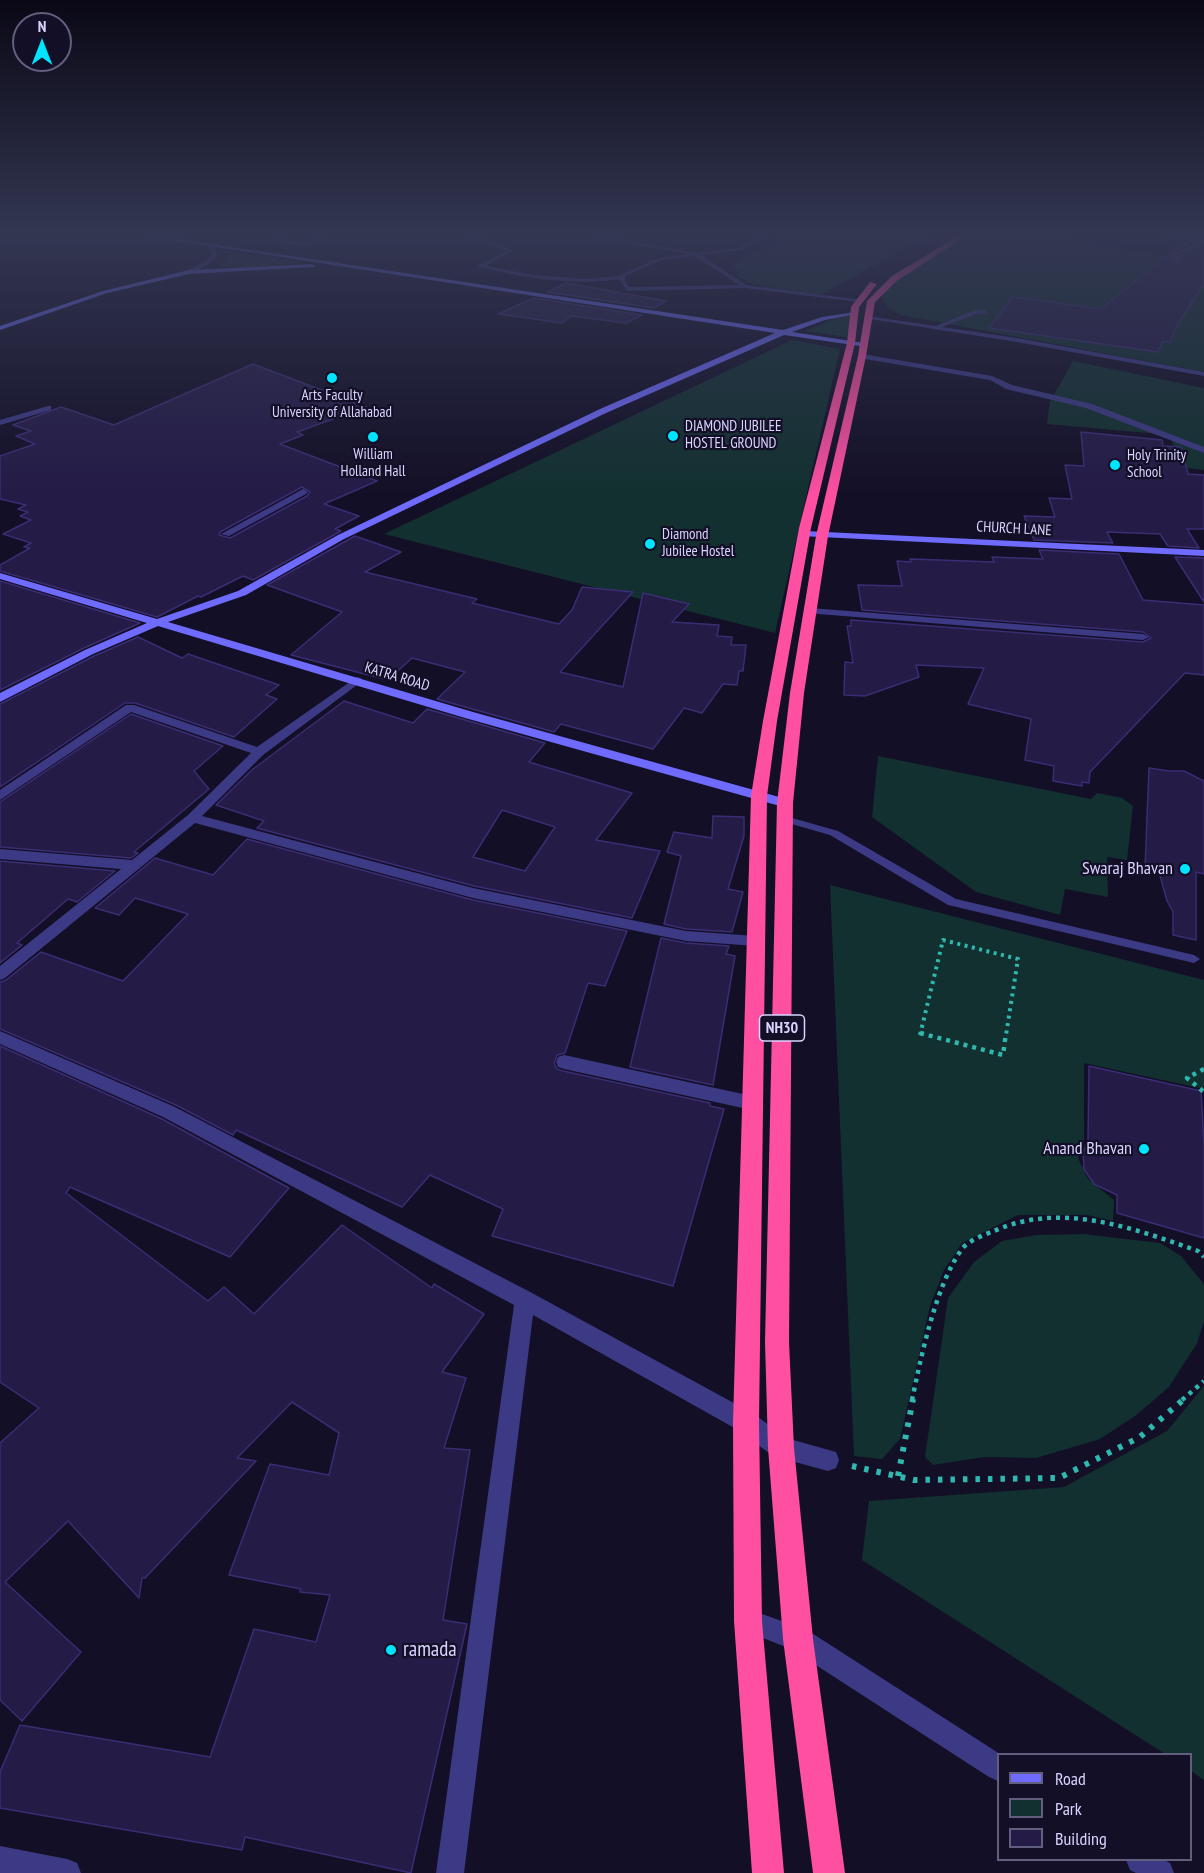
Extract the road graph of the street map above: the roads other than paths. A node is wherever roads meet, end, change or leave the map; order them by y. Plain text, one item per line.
1 (728, 323) edge
2 (809, 323) edge
3 (860, 323) edge
4 (915, 323) edge
5 (946, 323) edge
6 (935, 328) junction
7 (784, 332) junction
8 (859, 348) junction
9 (1204, 374) edge
10 (48, 408) dead end
11 (0, 423) edge
12 (1204, 450) edge
13 (303, 492) dead end
14 (226, 534) dead end
15 (813, 535) junction
16 (1204, 553) edge
17 (0, 576) edge
18 (810, 611) junction
19 (156, 623) junction
20 (1143, 637) dead end
21 (357, 680) junction
22 (0, 698) edge
23 (259, 752) junction
24 (0, 796) edge
25 (759, 796) junction
26 (785, 811) junction
27 (194, 818) junction
28 (0, 854) edge
29 (135, 865) junction
30 (756, 941) junction
31 (1194, 959) dead end
32 (0, 974) edge
33 (0, 1037) edge
34 (564, 1062) dead end
35 (752, 1103) junction
36 (525, 1299) junction
37 (746, 1422) junction
38 (781, 1448) junction
39 (828, 1460) road end
40 (748, 1621) junction
41 (798, 1639) junction
42 (997, 1767) edge
43 (0, 1860) edge
44 (1142, 1861) edge
45 (67, 1873) edge
46 (450, 1873) edge
47 (768, 1873) edge
48 (829, 1873) edge
49 (1160, 1873) edge

1 - 7 street
2 - 7 street
3 - 8 highway, NH30
4 - 6 lane
5 - 6 lane
6 - 9 lane
7 - 8 street
7 - 19 street
8 - 12 street
8 - 15 highway, NH30
10 - 11 street
13 - 14 street
15 - 16 street, CHURCH LANE
15 - 18 highway, NH30
15 - 25 highway
17 - 19 street, KATRA ROAD
18 - 20 street
18 - 26 highway, NH30
19 - 21 street, KATRA ROAD
19 - 22 street
21 - 23 street
21 - 25 street, KATRA ROAD
23 - 24 street
23 - 27 street
25 - 26 street, KATRA ROAD
25 - 30 highway
26 - 31 lane
26 - 38 highway, NH30
27 - 29 street
27 - 30 street
28 - 29 street
29 - 32 street
30 - 35 highway
33 - 36 street
34 - 35 street
35 - 37 highway
36 - 37 street
36 - 46 street
37 - 38 street
37 - 40 highway
38 - 39 street
38 - 41 highway, NH30
40 - 41 street
40 - 47 highway
41 - 42 street
41 - 48 highway, NH30
43 - 45 street
44 - 49 street

